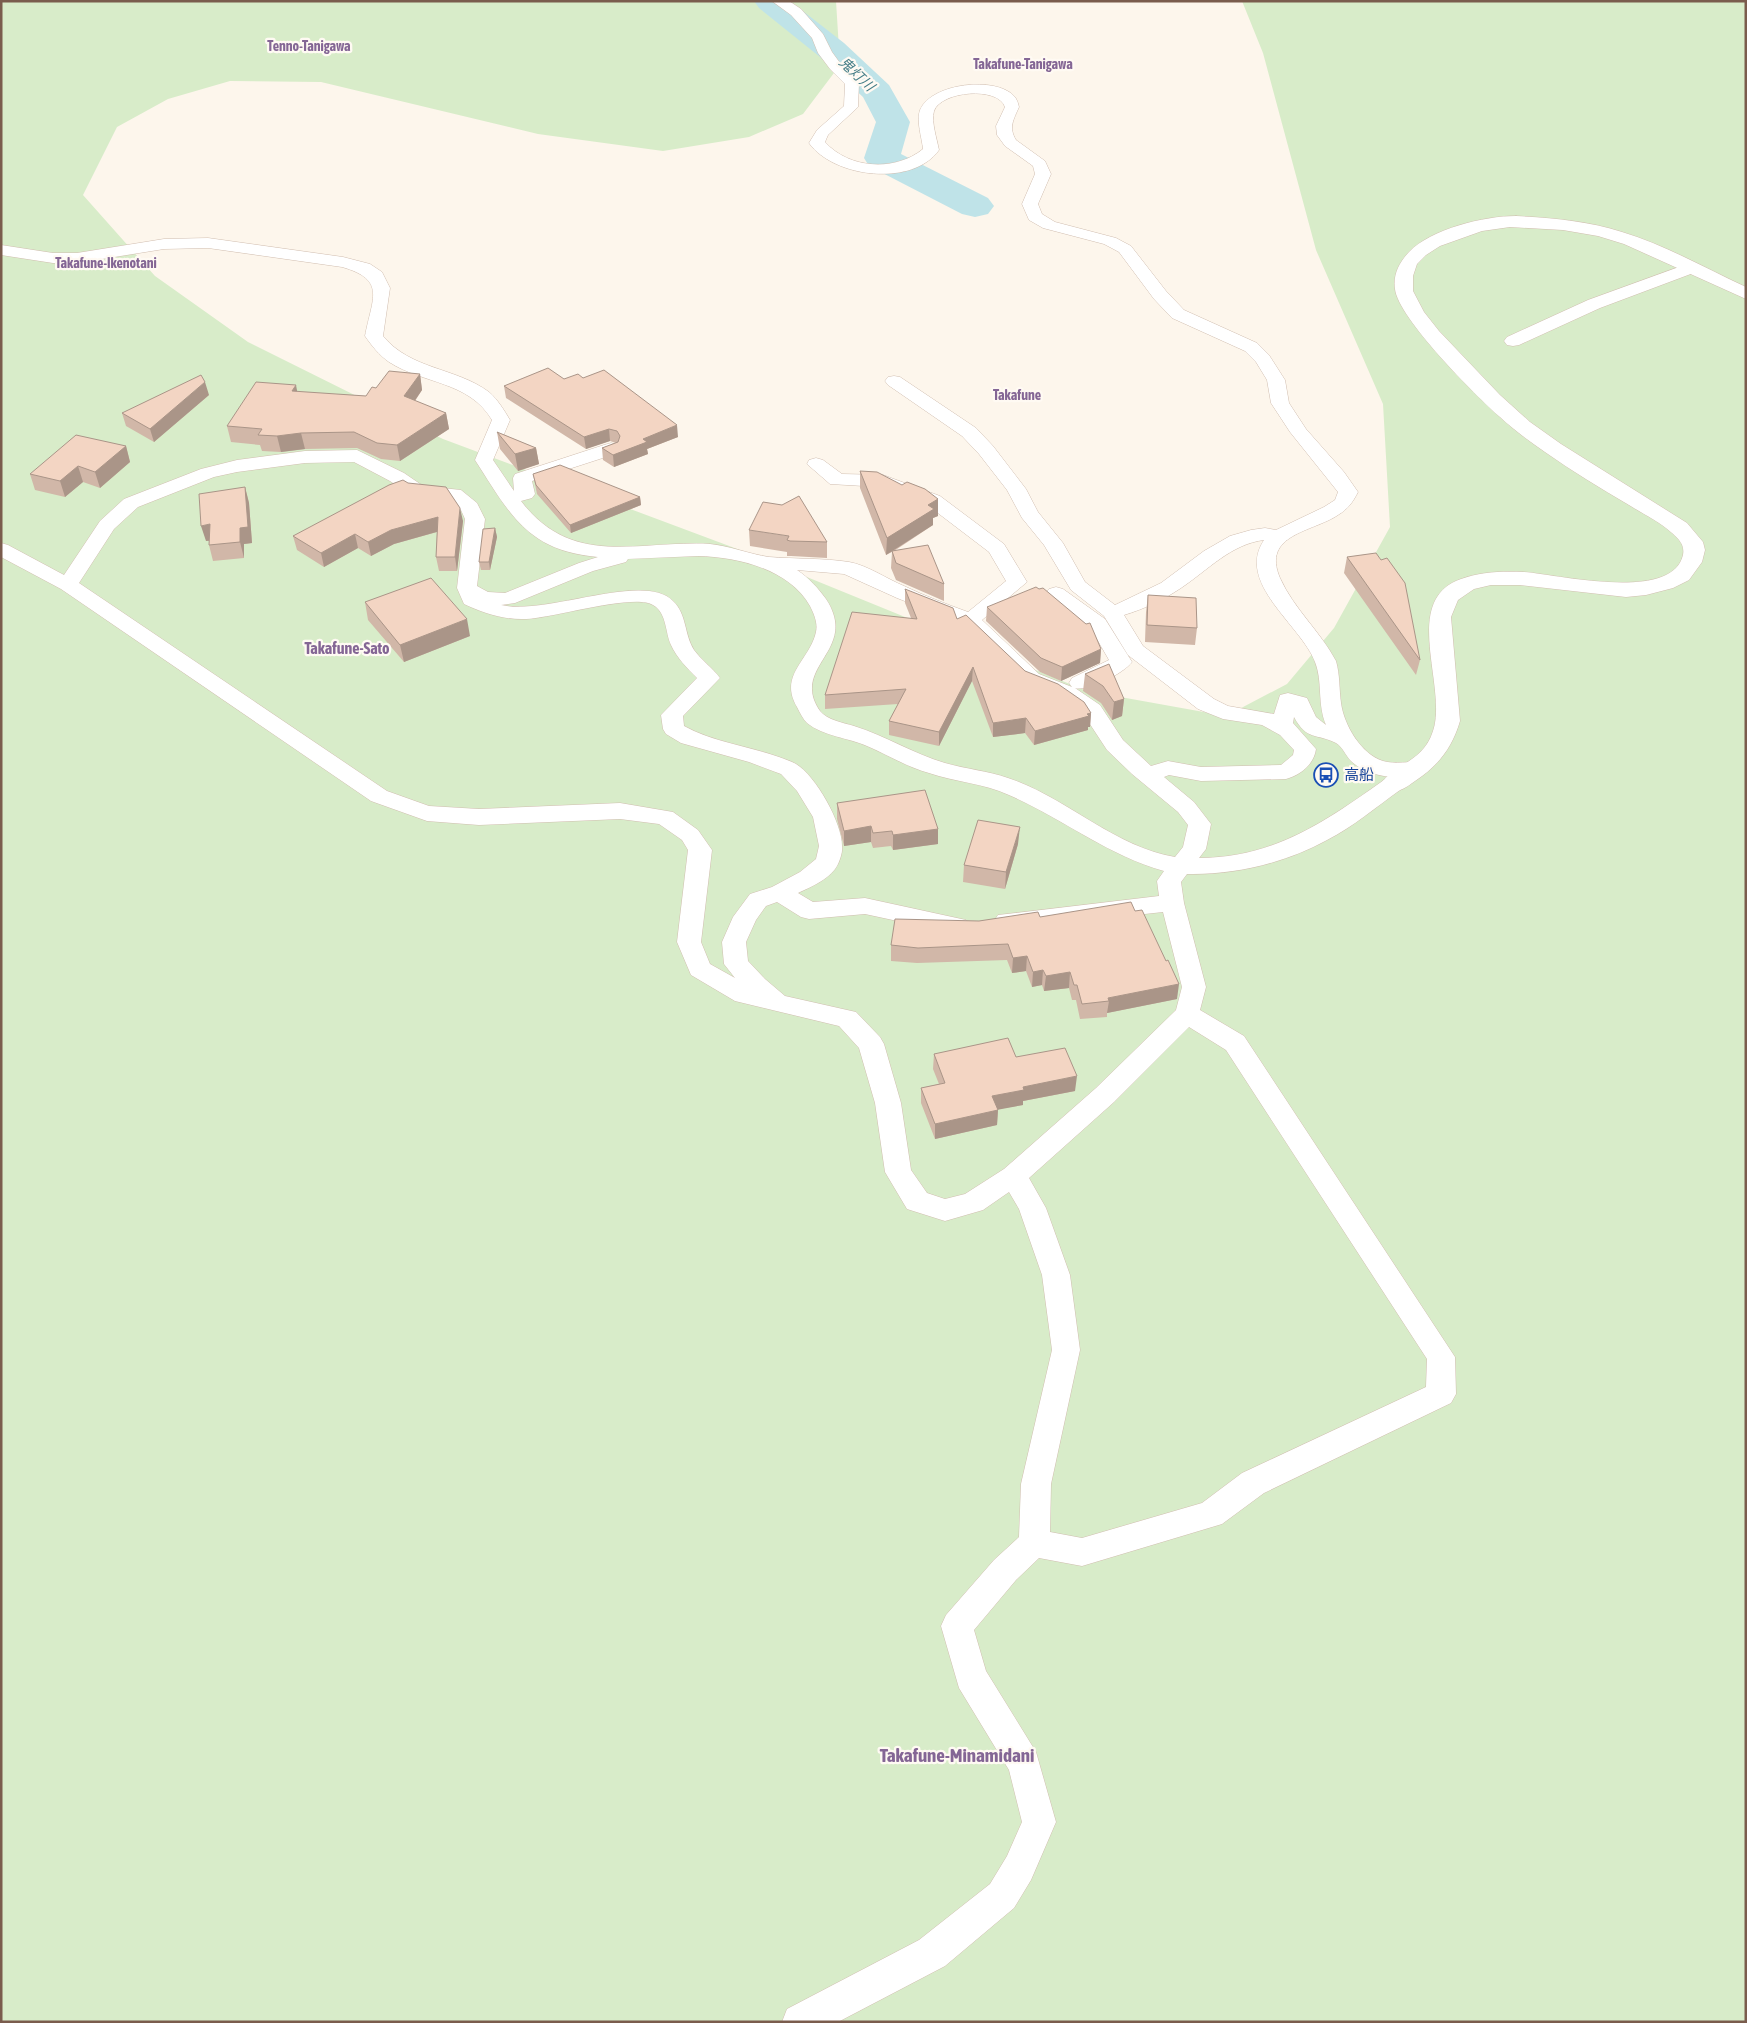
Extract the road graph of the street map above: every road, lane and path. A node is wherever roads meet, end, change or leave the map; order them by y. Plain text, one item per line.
1 (779, 1) edge
2 (1, 250) edge
3 (1690, 268) junction
4 (1746, 294) edge
5 (1513, 341) dead end
6 (894, 381) dead end
7 (611, 449) edge
8 (816, 464) dead end
9 (510, 498) junction
10 (1281, 536) junction
11 (1, 549) edge
12 (643, 552) junction
13 (762, 562) junction
14 (68, 586) junction
15 (467, 588) junction
16 (1056, 593) dead end
17 (1112, 612) junction
18 (970, 620) junction
19 (1062, 690) junction
20 (1281, 726) junction
21 (1346, 739) junction
22 (1369, 763) junction
23 (1414, 769) junction
24 (1146, 775) junction
25 (1385, 790) junction
26 (1180, 866) junction
27 (780, 893) junction
28 (1172, 903) junction
29 (781, 1003) junction
30 (1187, 1014) junction
31 (1014, 1176) junction
32 (1034, 1543) junction
33 (800, 2022) edge

1 - 10 street
2 - 9 street
3 - 4 street
3 - 5 street
3 - 23 street
6 - 17 street
7 - 9 street
8 - 18 street
9 - 12 street
10 - 17 street
10 - 21 street
11 - 14 street
12 - 13 street
12 - 15 street
13 - 18 street
13 - 26 street
14 - 15 street
14 - 29 street
15 - 27 street
16 - 19 street
17 - 20 street
18 - 19 street
19 - 24 street
20 - 21 street
20 - 24 street
21 - 22 street
22 - 23 street
22 - 25 street
23 - 25 street
24 - 26 street
25 - 26 street
26 - 28 street
27 - 28 street
27 - 29 street
28 - 30 street
29 - 31 street
30 - 31 street
30 - 32 street
31 - 32 street
32 - 33 street

